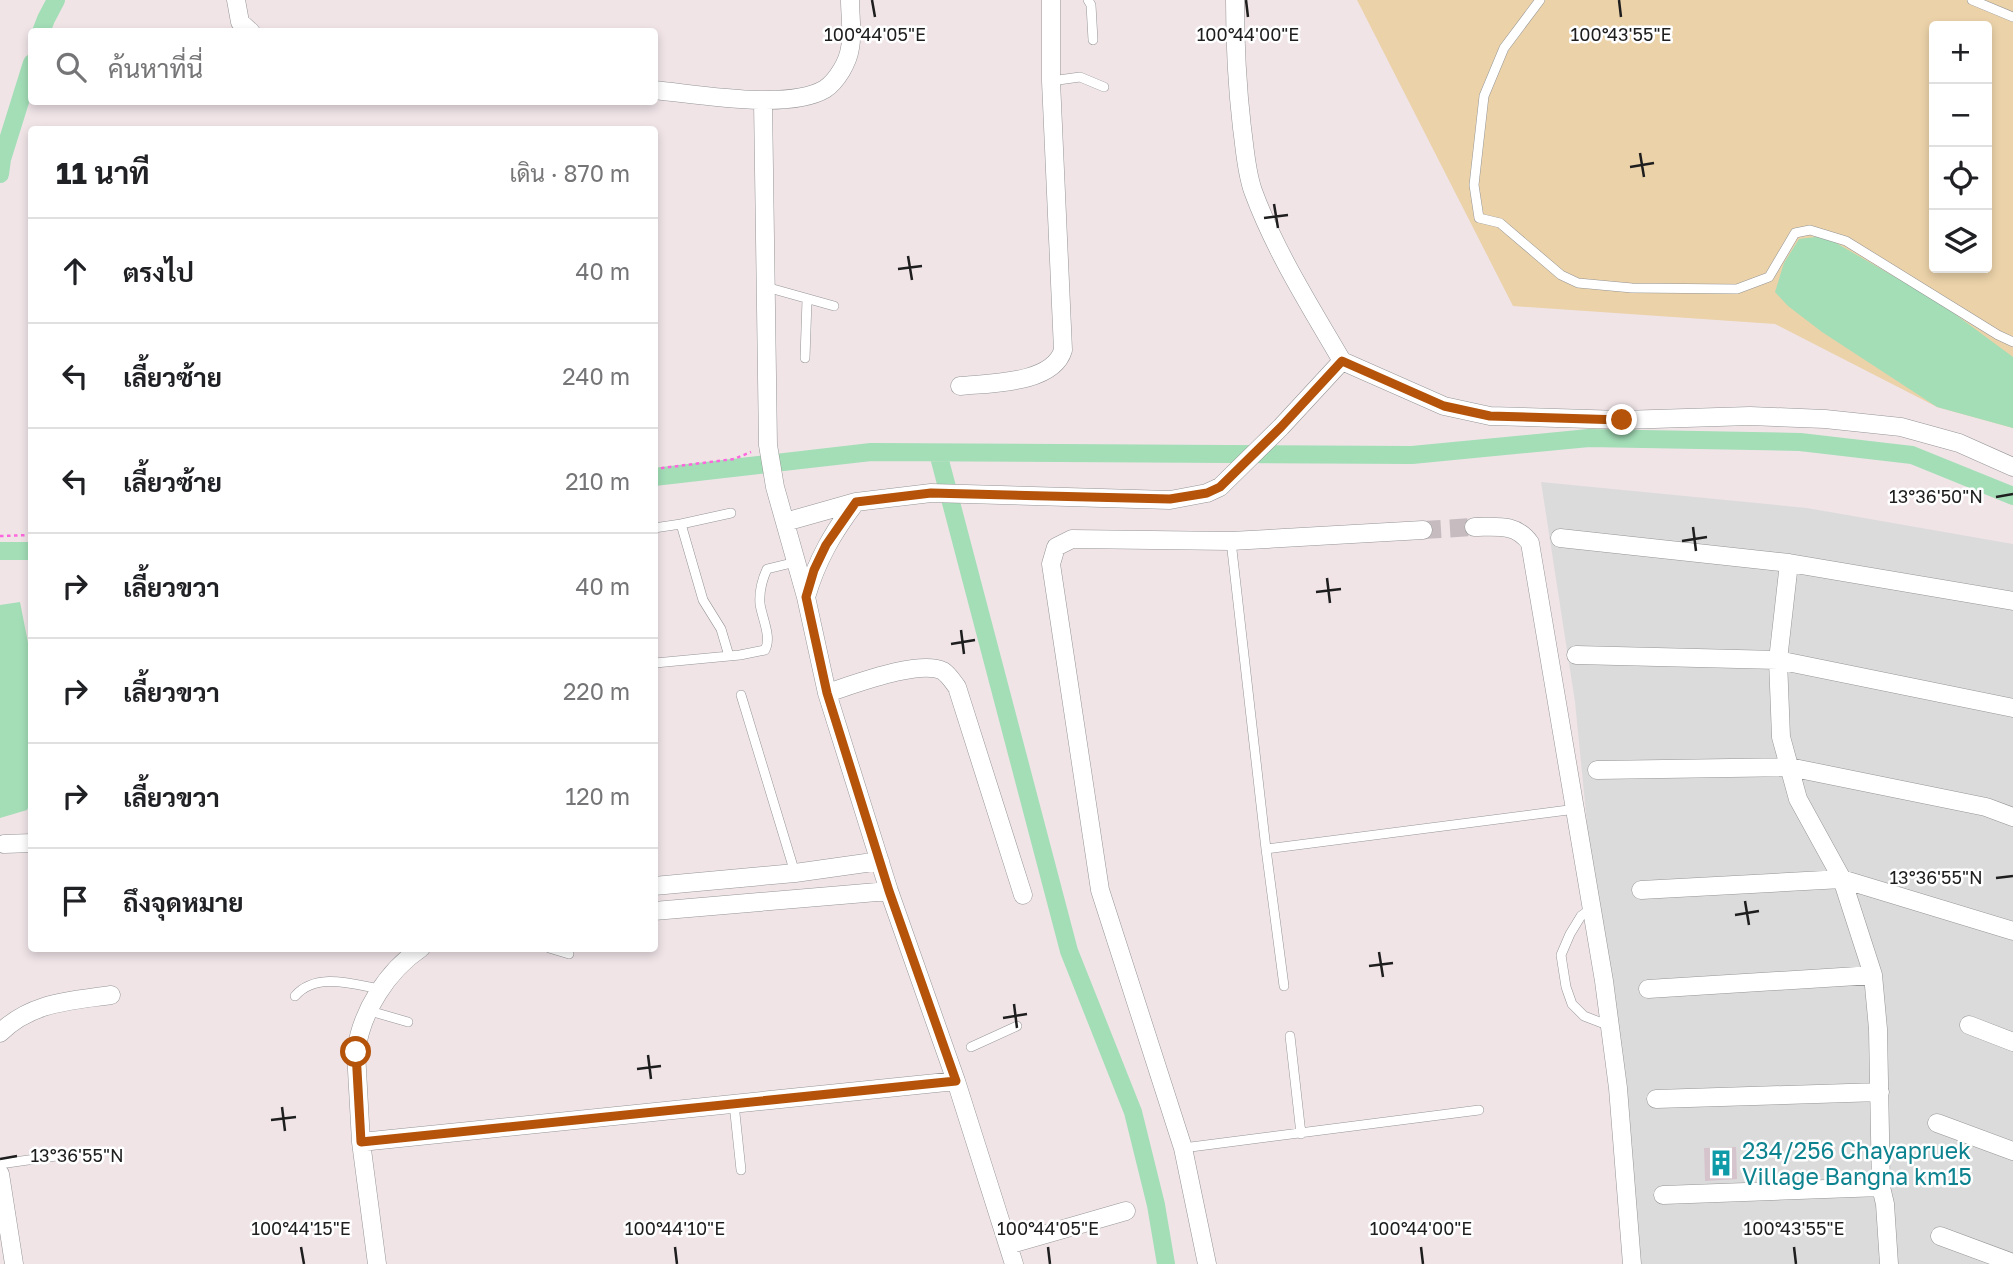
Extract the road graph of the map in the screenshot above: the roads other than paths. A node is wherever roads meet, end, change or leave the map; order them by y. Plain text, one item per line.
1 (236, 0) edge
2 (850, 0) edge
3 (1051, 0) edge
4 (1088, 0) edge
5 (1235, 0) edge
6 (1540, 0) edge
7 (1972, 0) edge
8 (2013, 17) edge
9 (247, 28) edge
10 (1093, 40) dead end
11 (1051, 82) junction
12 (1104, 87) dead end
13 (658, 90) edge
14 (763, 101) junction
15 (766, 287) junction
16 (807, 300) junction
17 (834, 306) dead end
18 (2013, 342) edge
19 (805, 358) dead end
20 (1342, 361) junction
21 (960, 386) dead end
22 (2013, 467) edge
23 (856, 502) junction
24 (731, 513) dead end
25 (785, 522) junction
26 (681, 524) junction
27 (658, 527) edge
28 (1474, 527) tunnel mouth
29 (1423, 530) tunnel mouth
30 (1560, 538) dead end
31 (1231, 541) junction
32 (796, 562) junction
33 (1789, 563) junction
34 (806, 597) junction
35 (2013, 601) edge
36 (1576, 655) dead end
37 (729, 656) junction
38 (1778, 660) junction
39 (658, 663) edge
40 (827, 693) junction
41 (741, 695) dead end
42 (2013, 708) edge
43 (1789, 767) junction
44 (1597, 770) dead end
45 (1576, 810) junction
46 (2013, 817) edge
47 (28, 843) edge
48 (4, 844) dead end
49 (1266, 849) junction
50 (880, 861) junction
51 (794, 873) junction
52 (1842, 879) junction
53 (658, 886) edge
54 (1641, 890) dead end
55 (889, 891) junction
56 (1023, 895) dead end
57 (1592, 908) junction
58 (658, 911) edge
59 (2013, 931) edge
60 (416, 952) edge
61 (562, 952) edge
62 (569, 954) dead end
63 (1873, 975) junction
64 (1284, 986) dead end
65 (380, 989) junction
66 (1648, 989) dead end
67 (111, 995) dead end
68 (295, 996) dead end
69 (370, 1011) junction
70 (408, 1022) dead end
71 (1969, 1025) dead end
72 (1017, 1026) dead end
73 (1610, 1026) junction
74 (0, 1033) edge
75 (1290, 1036) dead end
76 (2013, 1042) edge
77 (971, 1047) dead end
78 (956, 1081) junction
79 (1880, 1092) junction
80 (1656, 1099) dead end
81 (734, 1104) junction
82 (1479, 1110) dead end
83 (1937, 1123) dead end
84 (1301, 1134) junction
85 (361, 1142) junction
86 (1183, 1148) junction
87 (2013, 1151) edge
88 (56, 1156) dead end
89 (0, 1164) edge
90 (741, 1170) dead end
91 (1, 1183) edge
92 (1881, 1187) junction
93 (1663, 1195) dead end
94 (1126, 1211) dead end
95 (1940, 1236) dead end
96 (1008, 1245) junction
97 (2013, 1263) edge
98 (14, 1264) edge
99 (377, 1264) edge
100 (1014, 1264) edge
101 (1207, 1264) edge
102 (1632, 1264) edge
103 (1889, 1264) edge

1 - 9 street
2 - 14 street
3 - 11 street
4 - 10 lane
5 - 20 street
6 - 18 lane
7 - 8 lane
11 - 12 lane
11 - 21 street
13 - 14 street
14 - 15 street
15 - 16 lane
15 - 25 street
16 - 17 lane
16 - 19 lane
20 - 22 street
20 - 23 street
23 - 25 street
23 - 34 street
24 - 26 lane
25 - 32 street
26 - 27 lane
26 - 37 lane
28 - 45 street
29 - 31 street
30 - 33 street
31 - 49 lane
31 - 86 street
32 - 34 street
32 - 37 lane
33 - 35 street
33 - 38 street
34 - 40 street
36 - 38 street
37 - 39 lane
38 - 42 street
38 - 43 street
40 - 50 street
40 - 56 street
41 - 51 lane
43 - 44 street
43 - 46 street
43 - 52 street
45 - 49 lane
45 - 57 street
47 - 48 street
49 - 64 lane
50 - 51 street
50 - 55 street
51 - 53 street
52 - 54 street
52 - 59 street
52 - 63 street
55 - 58 street
55 - 78 street
57 - 73 street
57 - 73 lane
60 - 65 street
61 - 62 lane
63 - 66 street
63 - 79 street
65 - 68 lane
65 - 69 street
67 - 74 street
69 - 70 lane
69 - 85 street
71 - 76 street
72 - 77 lane
73 - 102 street
75 - 84 lane
78 - 81 street
78 - 96 street
79 - 80 street
79 - 92 street
81 - 85 street
81 - 90 lane
82 - 84 lane
83 - 87 street
84 - 86 lane
85 - 99 street
86 - 101 street
88 - 89 lane
91 - 98 street
92 - 93 street
92 - 103 street
94 - 96 street
95 - 97 street
96 - 100 street

